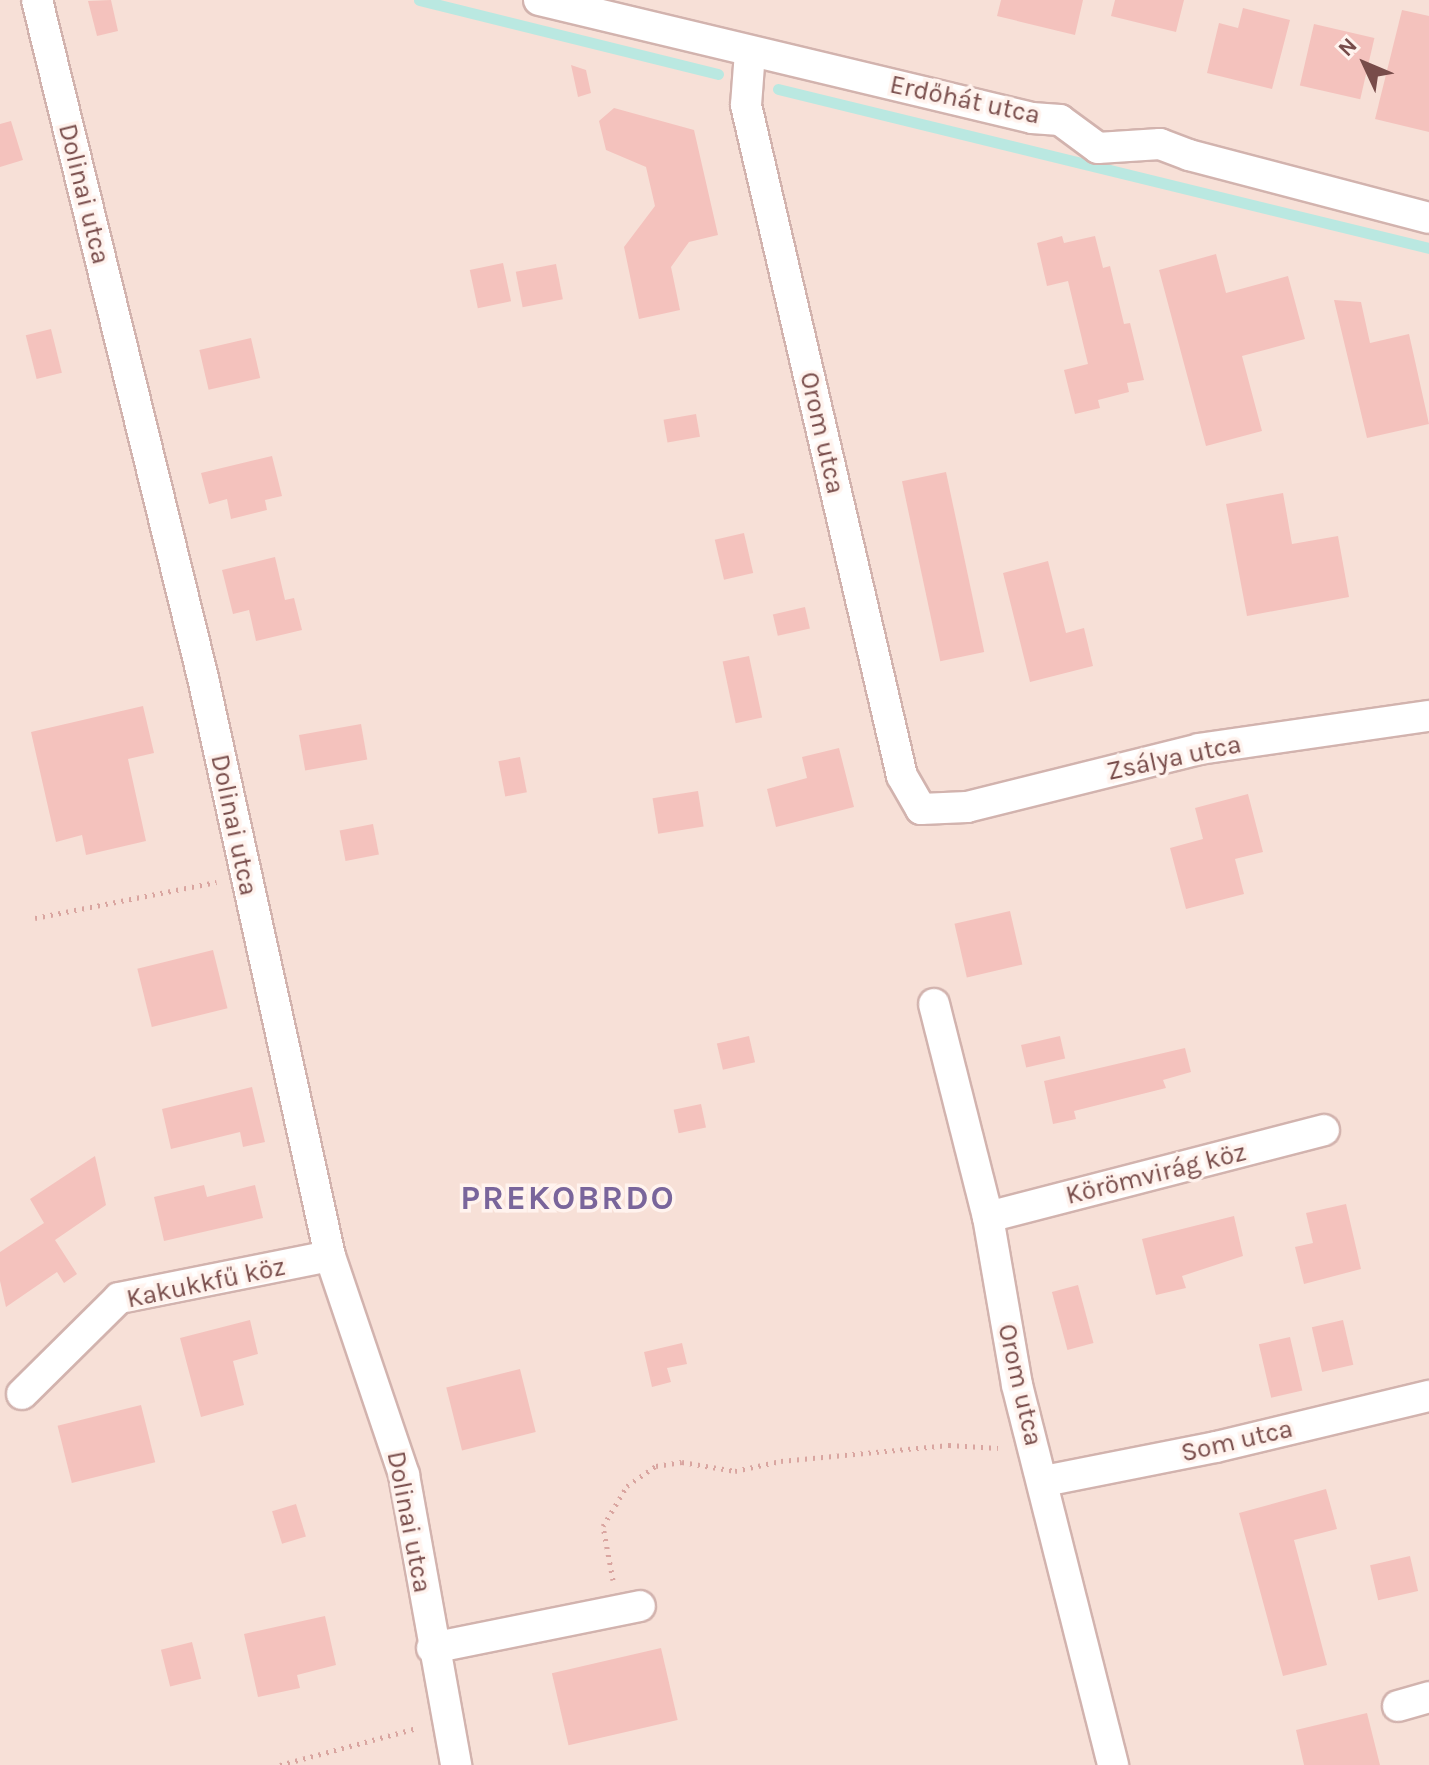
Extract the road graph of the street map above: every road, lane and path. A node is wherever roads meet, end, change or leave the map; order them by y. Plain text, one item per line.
1 (37, 0) edge
2 (539, 0) edge
3 (750, 52) junction
4 (1429, 218) edge
5 (1429, 716) edge
6 (921, 809) joint
7 (245, 877) junction
8 (35, 918) dead end
9 (934, 1004) dead end
10 (1324, 1130) dead end
11 (988, 1217) junction
12 (330, 1256) junction
13 (22, 1394) dead end
14 (1429, 1396) edge
15 (1035, 1449) junction
16 (1044, 1481) junction
17 (629, 1608) joint
18 (432, 1648) junction
19 (1429, 1697) edge
20 (1398, 1706) dead end
21 (445, 1720) junction
22 (280, 1765) edge
23 (456, 1765) edge
24 (1113, 1765) edge

1 - 7 street, Dolinai utca
2 - 3 street, Erdőhát utca
3 - 4 street, Erdőhát utca
3 - 6 street, Orom utca
5 - 6 street, Zsálya utca
7 - 8 path
7 - 12 street, Dolinai utca
9 - 11 street, Orom utca
10 - 11 street, Körömvirág köz
11 - 15 street, Orom utca
12 - 13 street, Kakukkfű köz
12 - 18 street, Dolinai utca
14 - 16 street, Som utca
15 - 16 street, Orom utca
15 - 17 path
16 - 24 street, Orom utca
17 - 18 street
18 - 21 street, Dolinai utca
19 - 20 street
21 - 22 path
21 - 23 street, Dolinai utca

